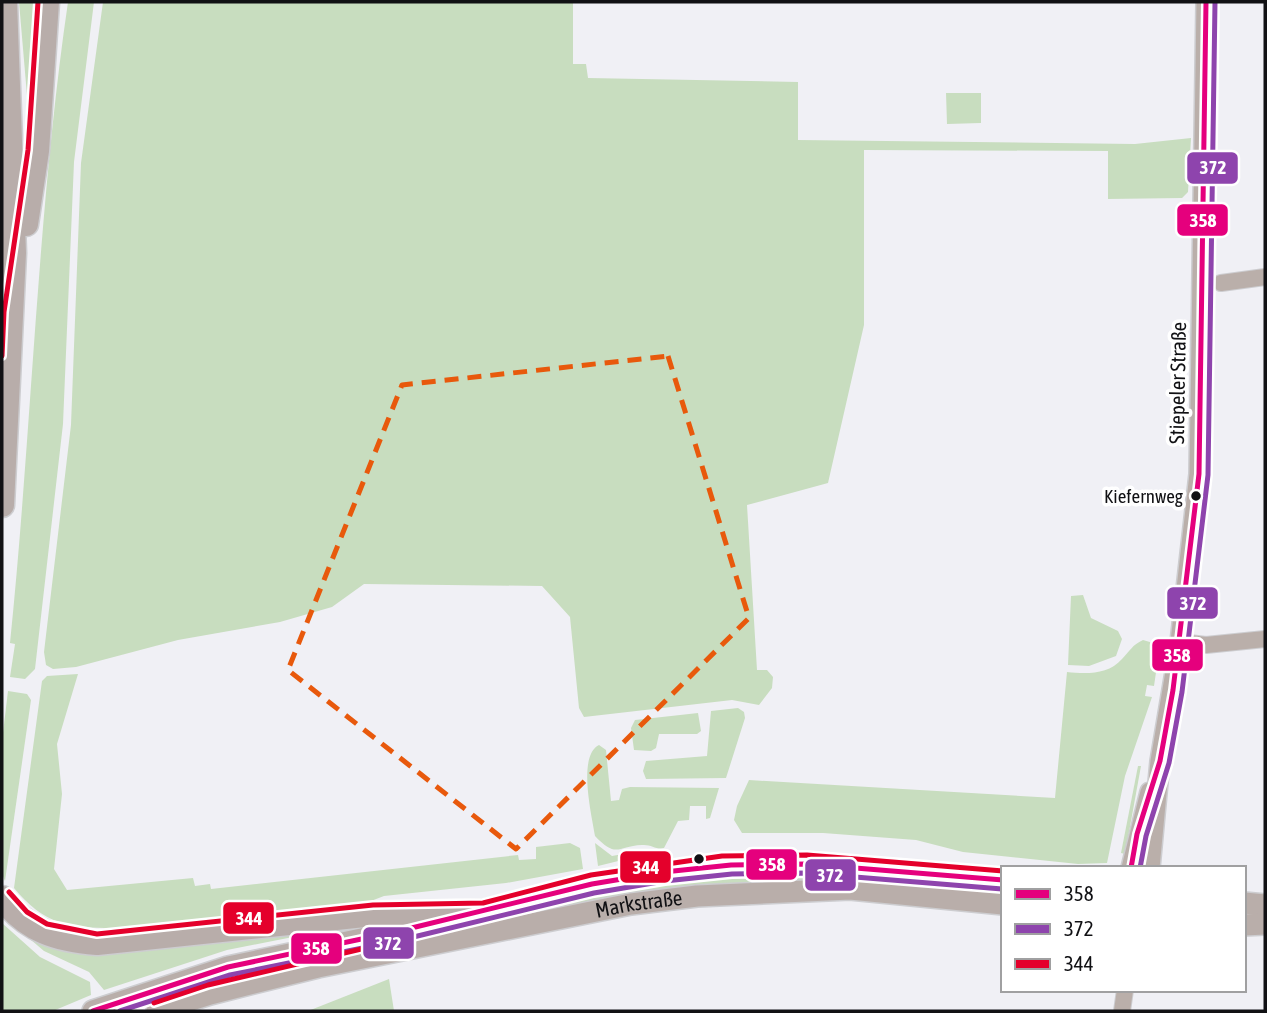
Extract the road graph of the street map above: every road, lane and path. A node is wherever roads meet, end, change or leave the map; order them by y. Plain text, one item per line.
1 (5, 2) edge
2 (47, 2) edge
3 (1206, 2) edge
4 (1265, 277) edge
5 (1221, 283) dead end
6 (13, 313) junction
7 (2, 505) edge
8 (1265, 639) edge
9 (1180, 642) junction
10 (1160, 761) junction
11 (1131, 866) edge
12 (1150, 866) edge
13 (1001, 880) edge
14 (2, 898) edge
15 (1246, 903) edge
16 (1001, 904) edge
17 (1265, 905) edge
18 (484, 912) junction
19 (1265, 924) edge
20 (1246, 925) edge
21 (1125, 992) edge
22 (164, 1010) edge
23 (93, 1011) edge
24 (1122, 1011) edge

1 - 6 highway
2 - 6 highway
3 - 9 street, Stiepeler Straße
4 - 5 street
6 - 7 highway
8 - 9 street
9 - 10 street, Stiepeler Straße
10 - 11 street, Stiepeler Straße
10 - 12 street, Stiepeler Straße
13 - 18 main road, Markstraße
14 - 18 highway
15 - 17 main road
16 - 22 main road, Markstraße
18 - 23 main road, Markstraße
19 - 20 main road
21 - 24 street

